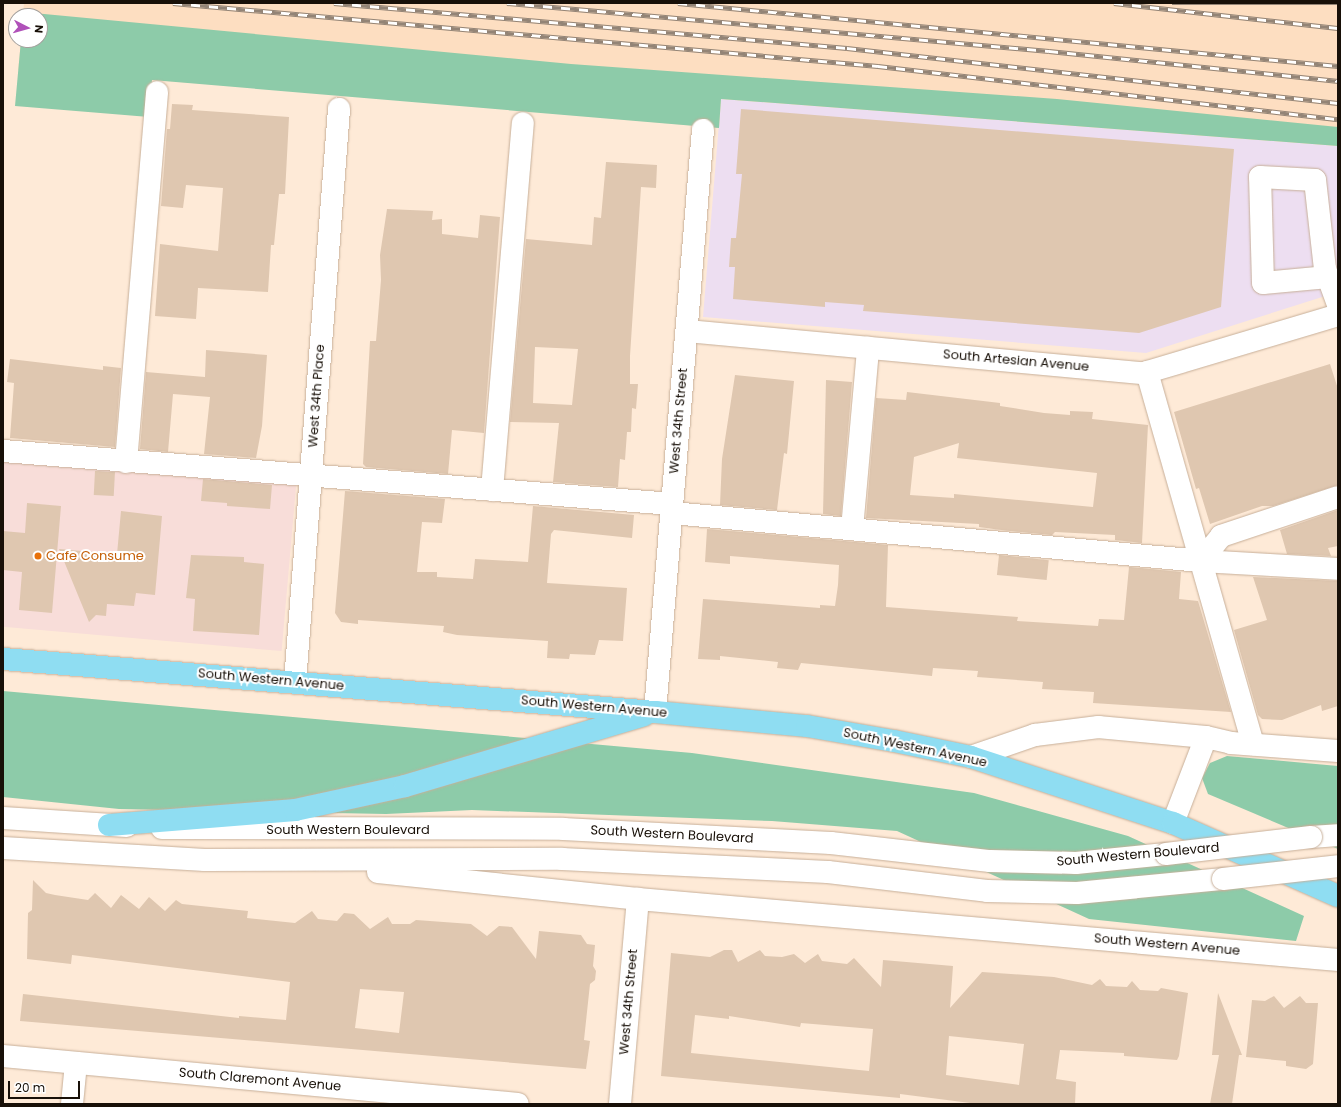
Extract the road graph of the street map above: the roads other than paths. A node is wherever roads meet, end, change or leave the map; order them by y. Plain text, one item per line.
1 (157, 92) dead end
2 (339, 109) dead end
3 (523, 123) dead end
4 (703, 130) dead end
5 (1328, 277) junction
6 (1338, 305) edge
7 (1338, 316) edge
8 (687, 331) junction
9 (868, 348) junction
10 (1147, 372) junction
11 (3, 451) edge
12 (126, 462) junction
13 (310, 477) junction
14 (492, 490) junction
15 (1338, 497) edge
16 (672, 508) junction
17 (852, 529) junction
18 (1201, 561) junction
19 (1338, 569) edge
20 (3, 659) edge
21 (294, 682) junction
22 (655, 712) junction
23 (1206, 737) junction
24 (1253, 744) junction
25 (1338, 751) edge
26 (970, 757) junction
27 (3, 818) edge
28 (1173, 823) junction
29 (109, 825) junction
30 (1338, 835) edge
31 (3, 848) edge
32 (280, 860) junction
33 (1338, 866) edge
34 (1338, 896) edge
35 (638, 900) junction
36 (1338, 960) edge
37 (3, 1056) edge
38 (76, 1063) junction
39 (72, 1104) edge
40 (518, 1104) edge
41 (620, 1104) edge

1 - 12 street
2 - 13 street, West 34th Place
3 - 14 street
4 - 8 street, West 34th Street
5 - 5 street
5 - 6 street
7 - 10 street, South Artesian Avenue
8 - 9 street, South Artesian Avenue
8 - 16 street, West 34th Street
9 - 10 street, South Artesian Avenue
9 - 17 street
10 - 18 street
11 - 12 street
12 - 13 street
13 - 14 street
13 - 21 street, West 34th Place
14 - 16 street
15 - 18 street
16 - 17 street
16 - 22 street, West 34th Street
17 - 18 street
18 - 19 street
18 - 24 street
20 - 21 main road, South Western Avenue
21 - 22 main road, South Western Avenue
22 - 26 main road, South Western Avenue
22 - 29 main road
23 - 24 street
23 - 26 street
23 - 28 street
24 - 25 street
26 - 28 main road, South Western Avenue
27 - 29 street, South Western Boulevard
28 - 34 main road, South Western Avenue
29 - 30 street, South Western Boulevard, bridge
31 - 32 street
32 - 33 street, bridge
32 - 35 street, South Western Avenue
35 - 36 street, South Western Avenue
35 - 41 street, West 34th Street
37 - 38 street, South Claremont Avenue
38 - 39 street
38 - 40 street, South Claremont Avenue

